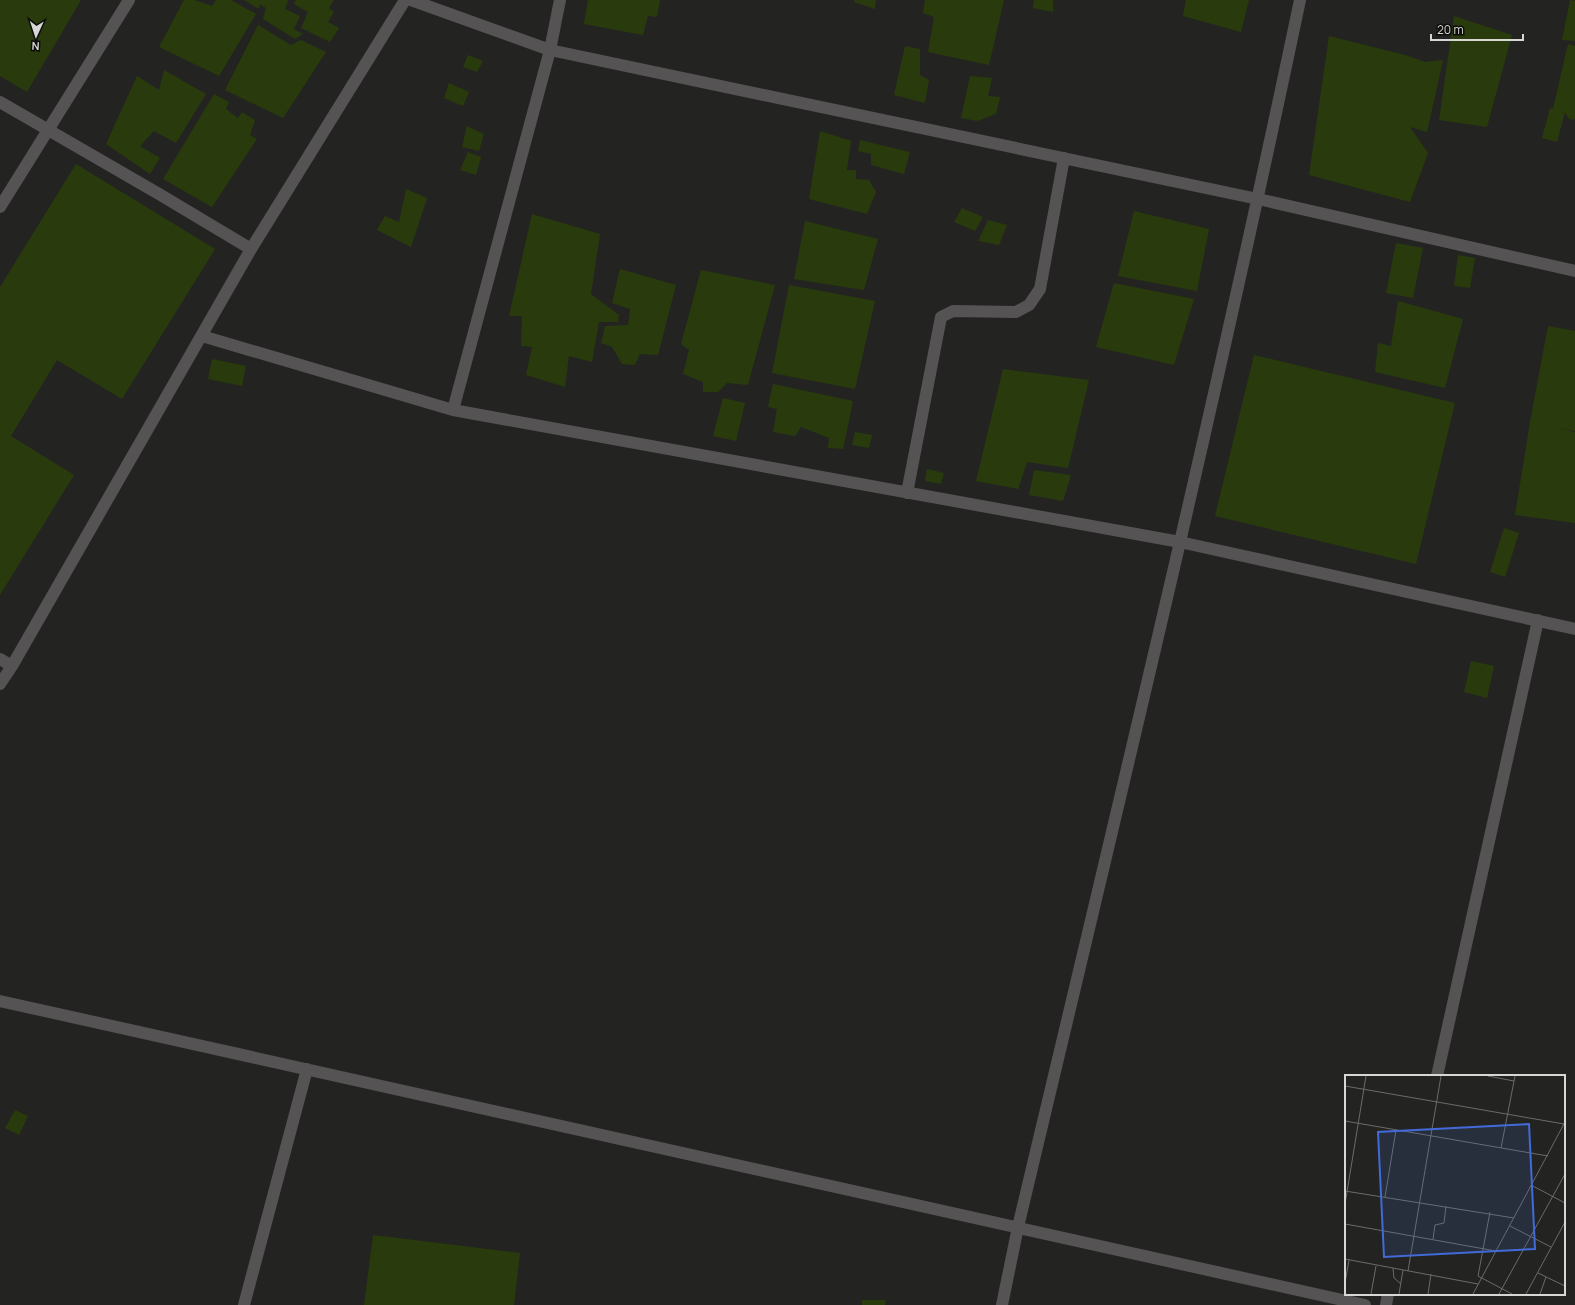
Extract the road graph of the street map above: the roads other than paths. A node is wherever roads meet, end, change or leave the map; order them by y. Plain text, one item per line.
1 (129, 0) edge
2 (405, 0) edge
3 (411, 0) edge
4 (560, 0) edge
5 (1300, 0) edge
6 (550, 50) junction
7 (0, 102) edge
8 (49, 129) junction
9 (1064, 158) junction
10 (1258, 199) junction
11 (0, 207) edge
12 (251, 249) junction
13 (1575, 271) edge
14 (202, 336) junction
15 (453, 410) junction
16 (907, 493) junction
17 (1180, 542) junction
18 (1538, 620) junction
19 (1575, 628) edge
20 (0, 660) edge
21 (12, 666) junction
22 (0, 684) edge
23 (0, 1001) edge
24 (307, 1069) junction
25 (1437, 1075) edge
26 (1018, 1227) junction
27 (1388, 1295) edge
28 (244, 1305) edge
29 (1002, 1305) edge
30 (1365, 1305) edge
31 (1386, 1305) edge

1 - 8 street
2 - 12 street
3 - 6 street
4 - 6 street
5 - 10 street
6 - 9 street
6 - 15 street
7 - 8 street
8 - 11 street
8 - 12 street
9 - 10 street
9 - 16 street
10 - 13 street
10 - 17 street
12 - 14 street
14 - 15 street
14 - 21 street
15 - 16 street
16 - 17 street
17 - 18 street
17 - 26 street
18 - 19 street
18 - 25 street
20 - 21 street
21 - 22 street
23 - 24 street
24 - 26 street
24 - 28 street
26 - 29 street
26 - 30 street
27 - 31 street

